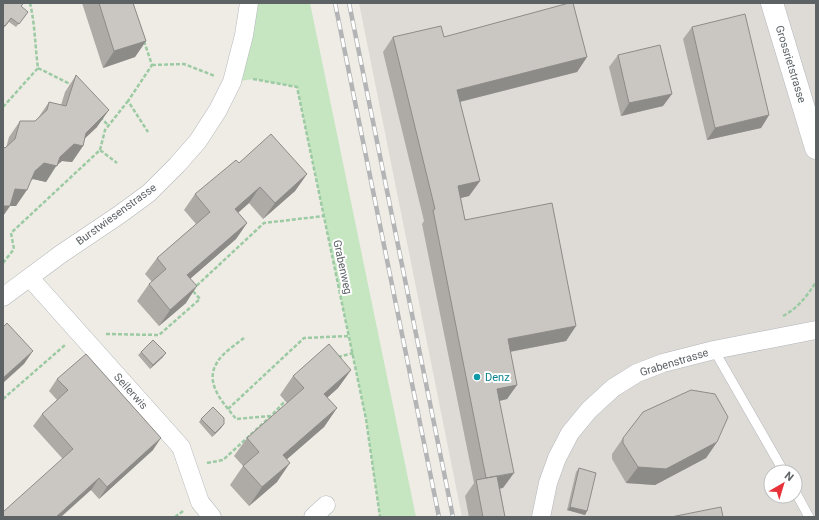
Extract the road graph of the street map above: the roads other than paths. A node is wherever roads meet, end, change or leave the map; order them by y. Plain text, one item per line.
1 (249, 3) edge
2 (772, 3) edge
3 (816, 148) edge
4 (30, 278) junction
5 (3, 297) edge
6 (816, 330) edge
7 (714, 350) junction
8 (779, 464) edge
9 (802, 504) edge
10 (326, 505) dead end
11 (808, 514) edge
12 (212, 517) edge
13 (313, 517) edge
14 (541, 517) edge

1 - 4 street, Burstwiesenstrasse
2 - 3 street, Grossrietstrasse
4 - 5 street, Burstwiesenstrasse
4 - 12 street, Seilerwis
6 - 7 street, Grabenstrasse
7 - 8 lane
7 - 14 street, Grabenstrasse
9 - 11 lane
10 - 13 street

